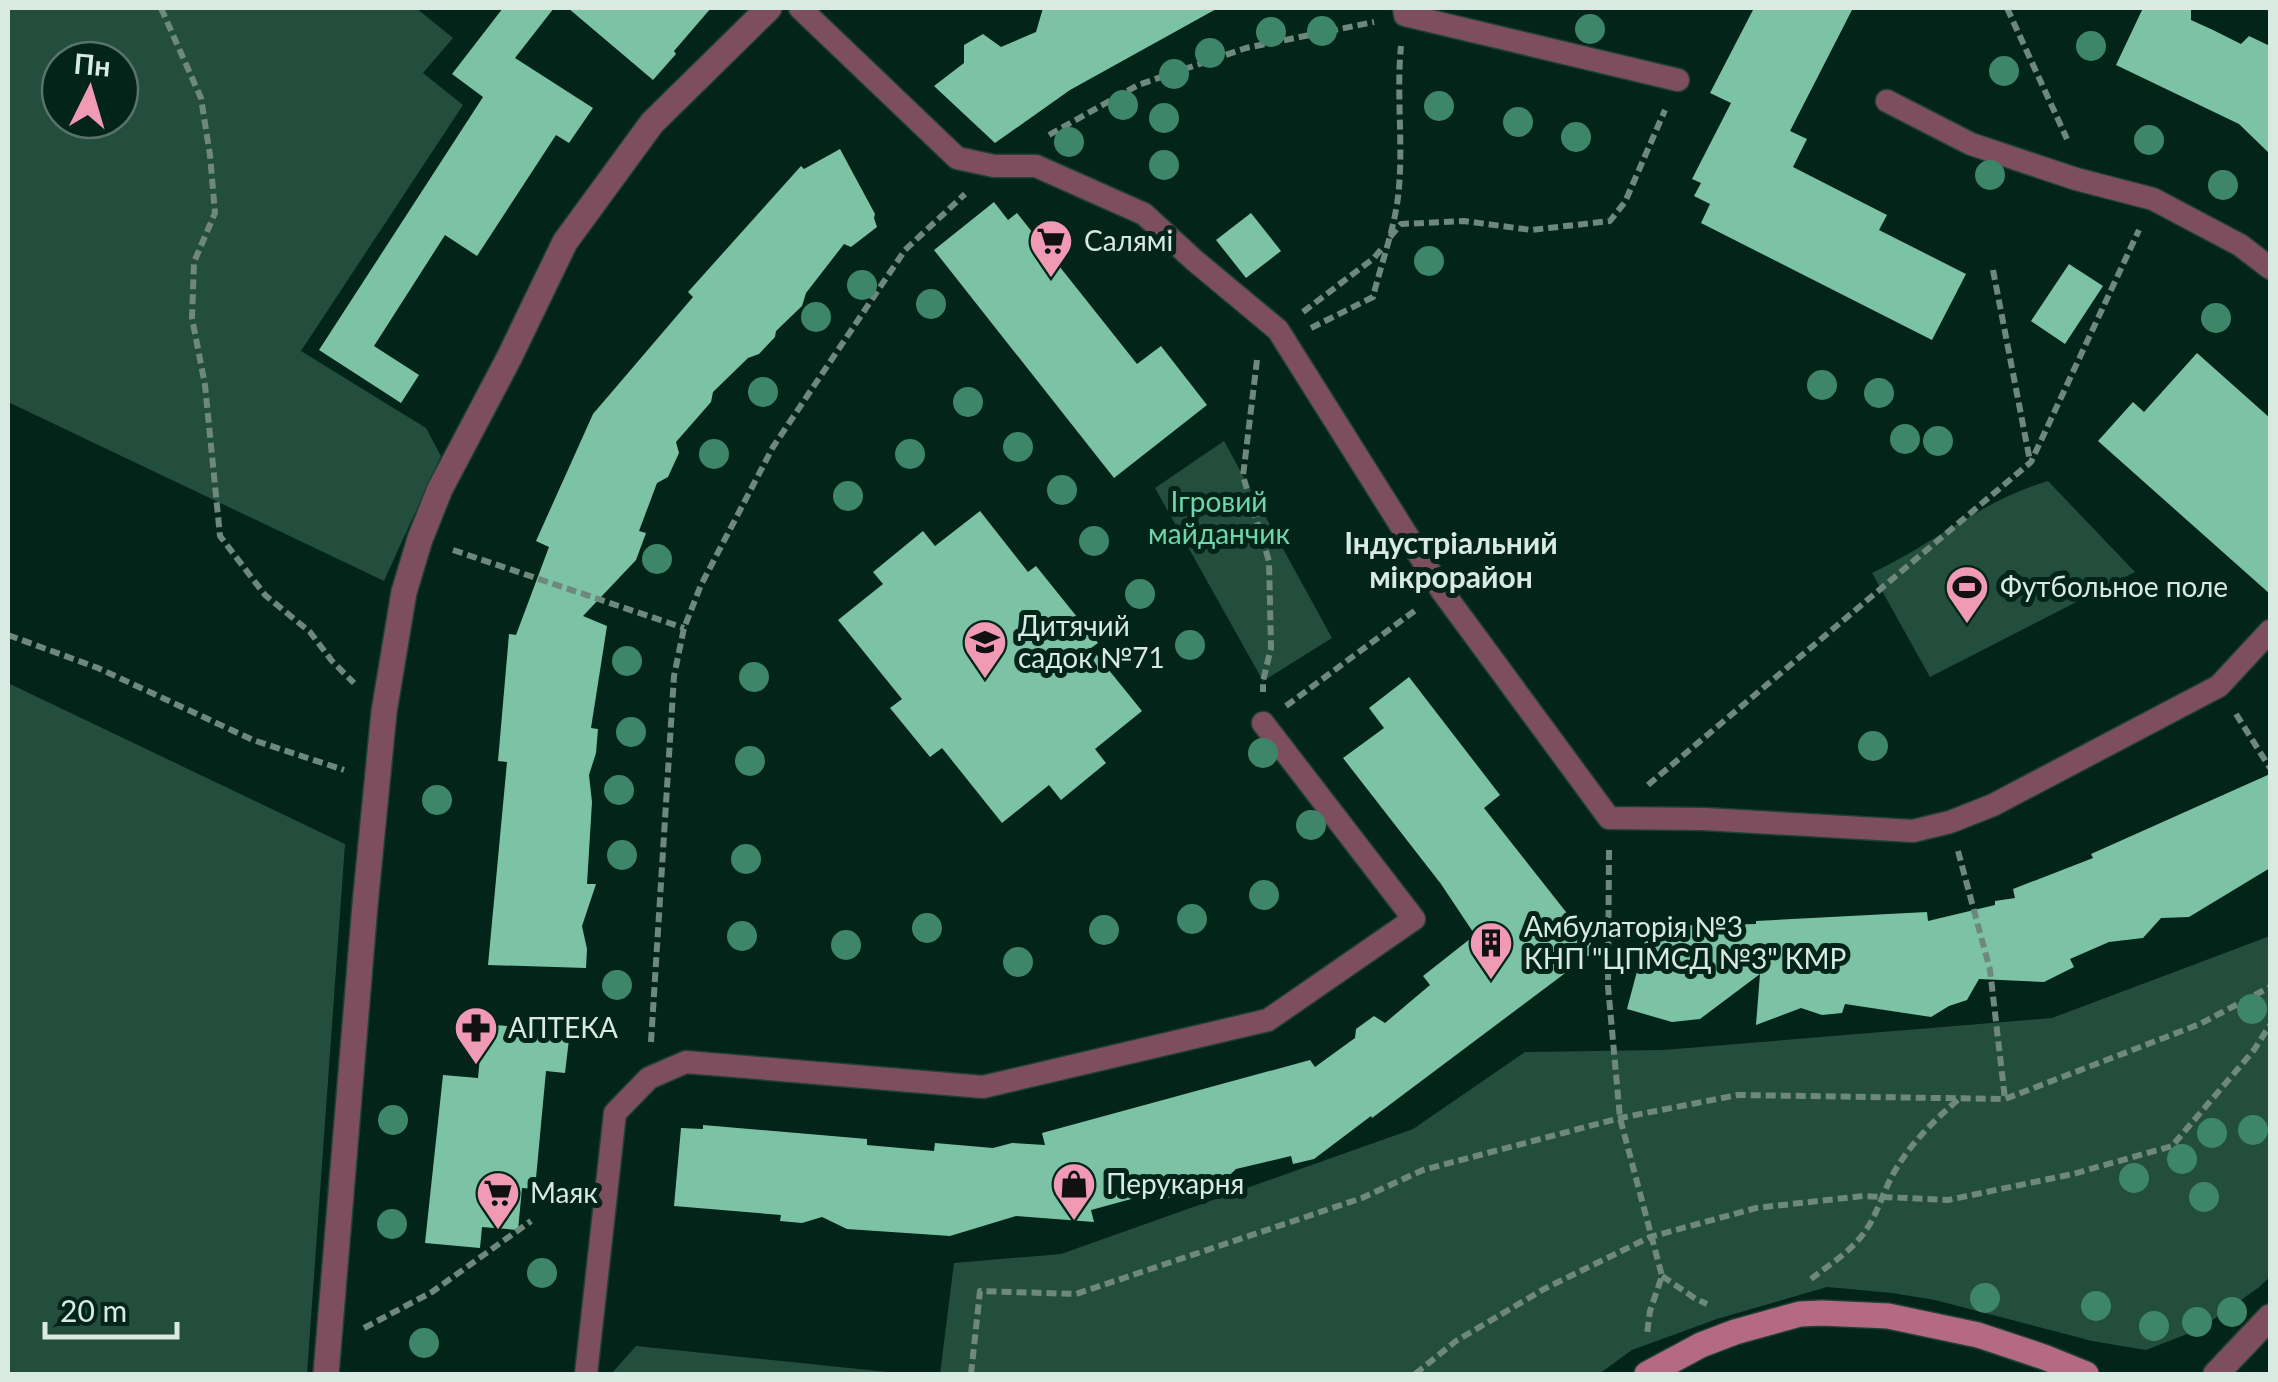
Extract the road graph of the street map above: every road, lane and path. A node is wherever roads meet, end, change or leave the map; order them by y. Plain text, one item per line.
1 (162, 8) edge
2 (768, 8) edge
3 (800, 8) edge
4 (2007, 8) edge
5 (1404, 12) edge
6 (1678, 80) joint
7 (1887, 101) dead end
8 (994, 166) junction
9 (2086, 182) junction
10 (2153, 199) junction
11 (2270, 268) edge
12 (1993, 270) dead end
13 (1270, 323) junction
14 (2030, 462) junction
15 (420, 540) junction
16 (1442, 590) junction
17 (684, 628) junction
18 (2270, 632) edge
19 (8, 635) edge
20 (2218, 686) junction
21 (384, 712) junction
22 (1263, 723) junction
23 (2270, 768) edge
24 (378, 781) junction
25 (1609, 818) junction
26 (1950, 822) junction
27 (2270, 986) edge
28 (2270, 1024) edge
29 (649, 1078) junction
30 (1958, 1099) junction
31 (2005, 1100) junction
32 (1620, 1118) junction
33 (1882, 1197) junction
34 (531, 1221) dead end
35 (1650, 1236) junction
36 (1800, 1314) junction
37 (2270, 1317) edge
38 (328, 1348) junction
39 (1650, 1372) edge
40 (326, 1374) edge
41 (586, 1374) edge
42 (971, 1374) edge
43 (1414, 1374) edge
44 (2086, 1374) edge
45 (2216, 1374) edge

1 - 21 path
2 - 15 street
3 - 8 lane
4 - 9 path
5 - 6 lane
5 - 8 path
5 - 13 path
6 - 13 path
7 - 9 lane
8 - 13 lane
8 - 17 path
9 - 10 lane
10 - 11 lane
10 - 14 path
12 - 14 path
13 - 16 lane
13 - 22 path
14 - 25 path
15 - 17 path
15 - 21 street
16 - 22 path
16 - 25 lane
17 - 29 path
18 - 20 lane
19 - 24 path
20 - 23 path
20 - 26 lane
21 - 24 street
22 - 29 lane
24 - 38 street
25 - 26 lane
25 - 32 path
26 - 31 path
27 - 31 path
28 - 33 path
29 - 41 lane
30 - 31 path
30 - 32 path
30 - 33 path
32 - 35 path
32 - 42 path
33 - 35 path
33 - 36 path
34 - 38 path
35 - 39 path
35 - 43 path
36 - 39 main road
36 - 44 main road
37 - 45 street
38 - 40 street

